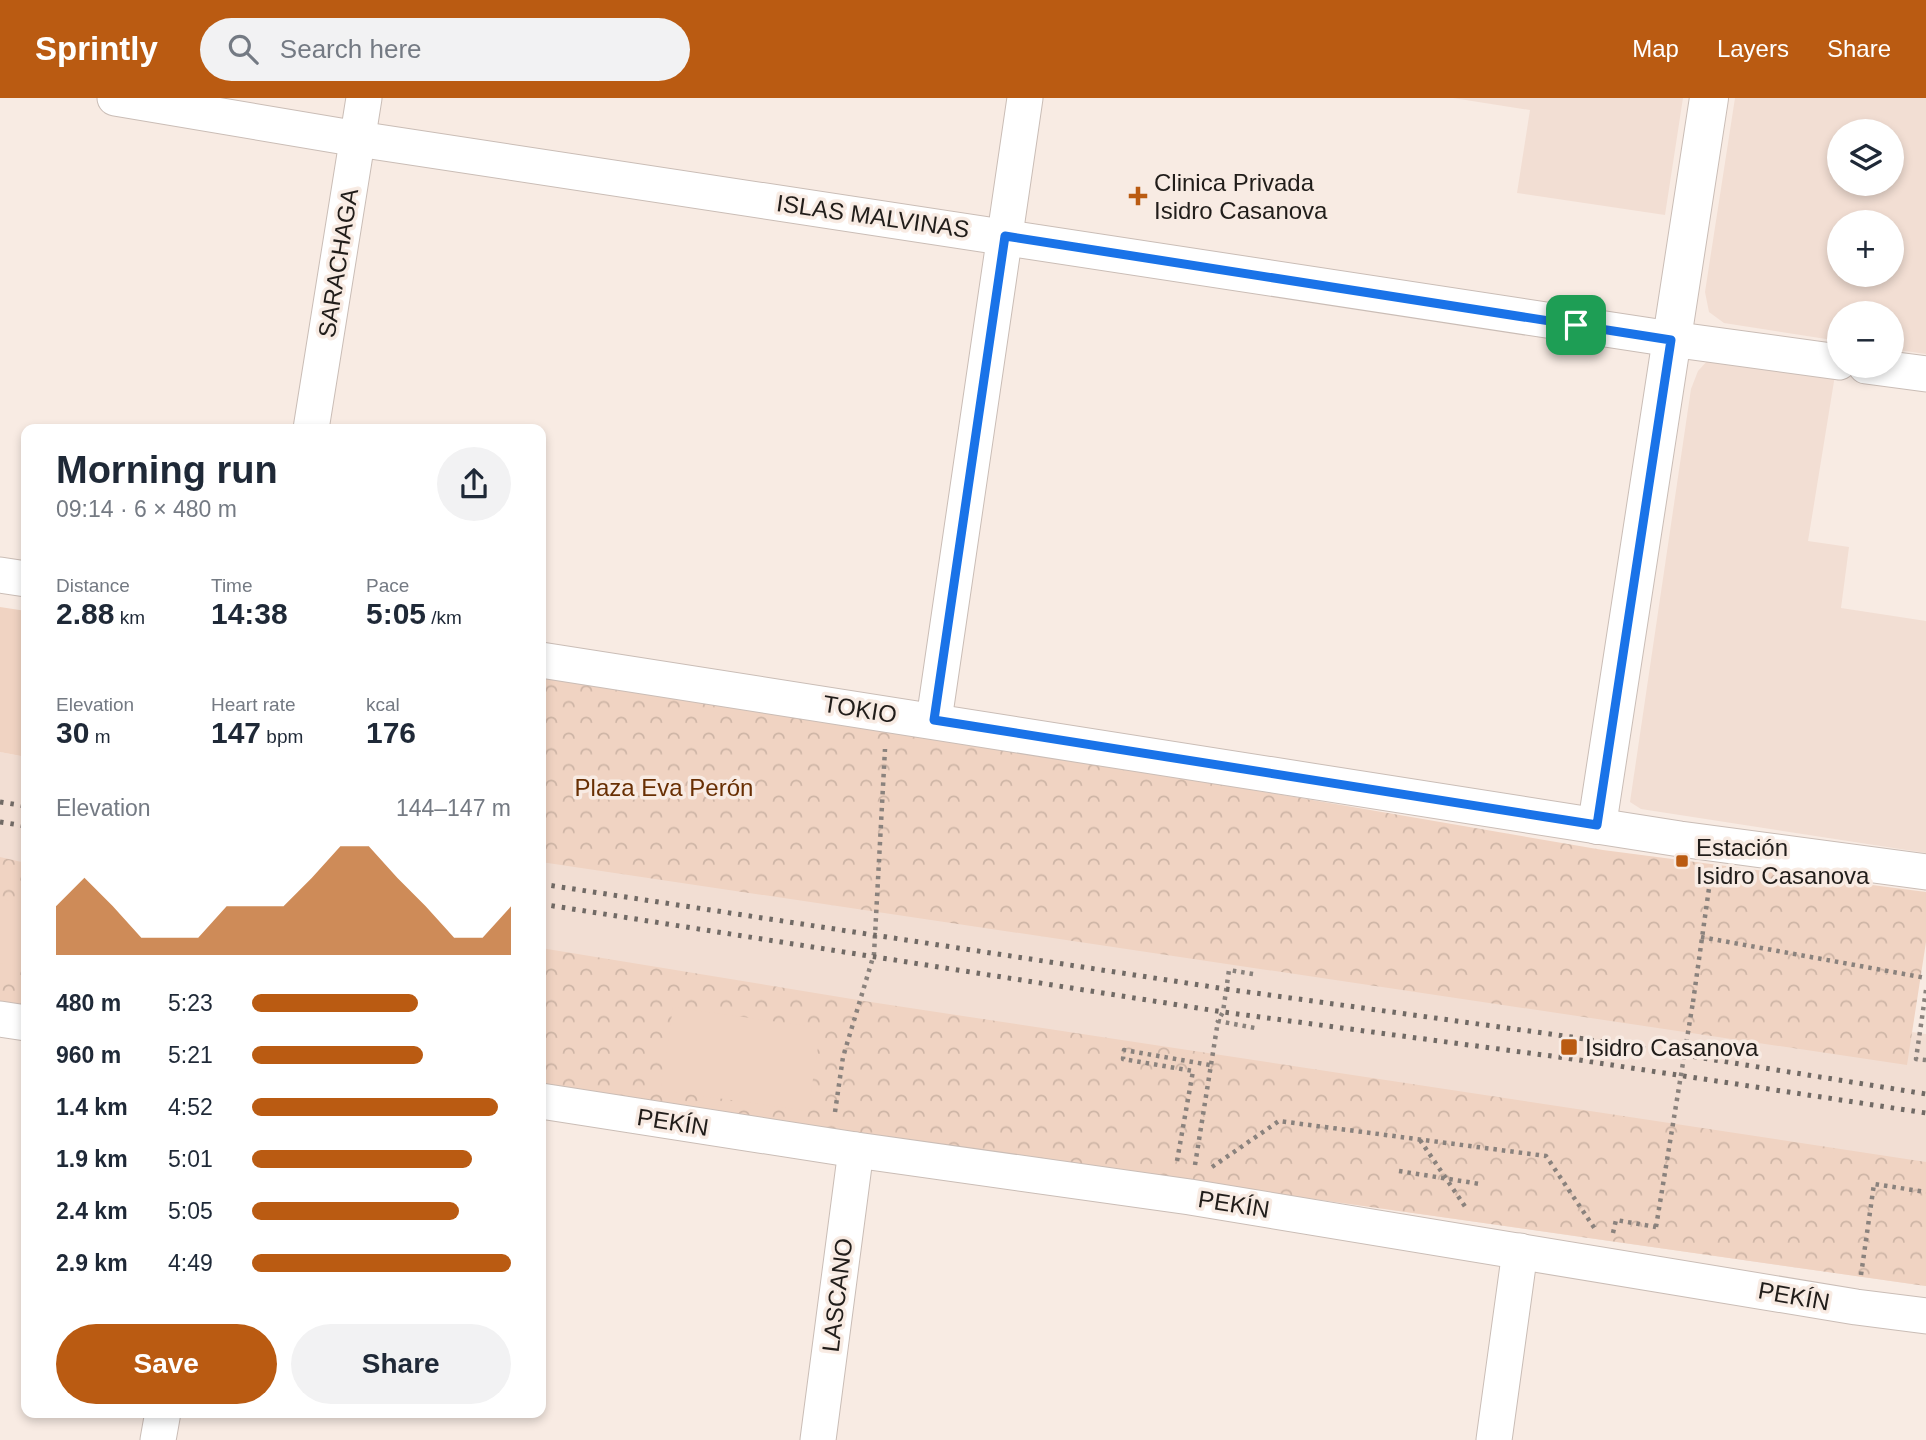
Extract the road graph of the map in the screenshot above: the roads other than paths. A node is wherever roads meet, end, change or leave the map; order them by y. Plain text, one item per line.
1 (115, 98) edge
2 (364, 98) edge
3 (1026, 98) edge
4 (1709, 98) edge
5 (358, 139) junction
6 (1005, 236) junction
7 (1671, 340) junction
8 (1827, 360) edge
9 (1904, 371) edge
10 (1926, 374) edge
11 (312, 424) edge
12 (0, 575) edge
13 (21, 578) edge
14 (546, 661) edge
15 (934, 720) junction
16 (1597, 825) junction
17 (1926, 872) edge
18 (0, 1019) edge
19 (21, 1022) edge
20 (546, 1102) edge
21 (845, 1148) junction
22 (1506, 1248) junction
23 (1926, 1315) edge
24 (162, 1418) edge
25 (158, 1440) edge
26 (818, 1440) edge
27 (1494, 1440) edge

1 - 5 street, ISLAS MALVINAS
2 - 5 street, SARACHAGA
3 - 6 street
4 - 7 street
5 - 6 street, ISLAS MALVINAS
5 - 11 street, SARACHAGA
6 - 7 street, ISLAS MALVINAS
6 - 15 street
7 - 8 street, ISLAS MALVINAS
7 - 16 street
9 - 10 street
12 - 13 street
14 - 15 street, TOKIO
15 - 16 street, TOKIO
16 - 17 street, TOKIO
18 - 19 street
20 - 21 street, PEKÍN
21 - 22 street, PEKÍN
21 - 26 street, LASCANO
22 - 23 street, PEKÍN
22 - 27 street
24 - 25 street

